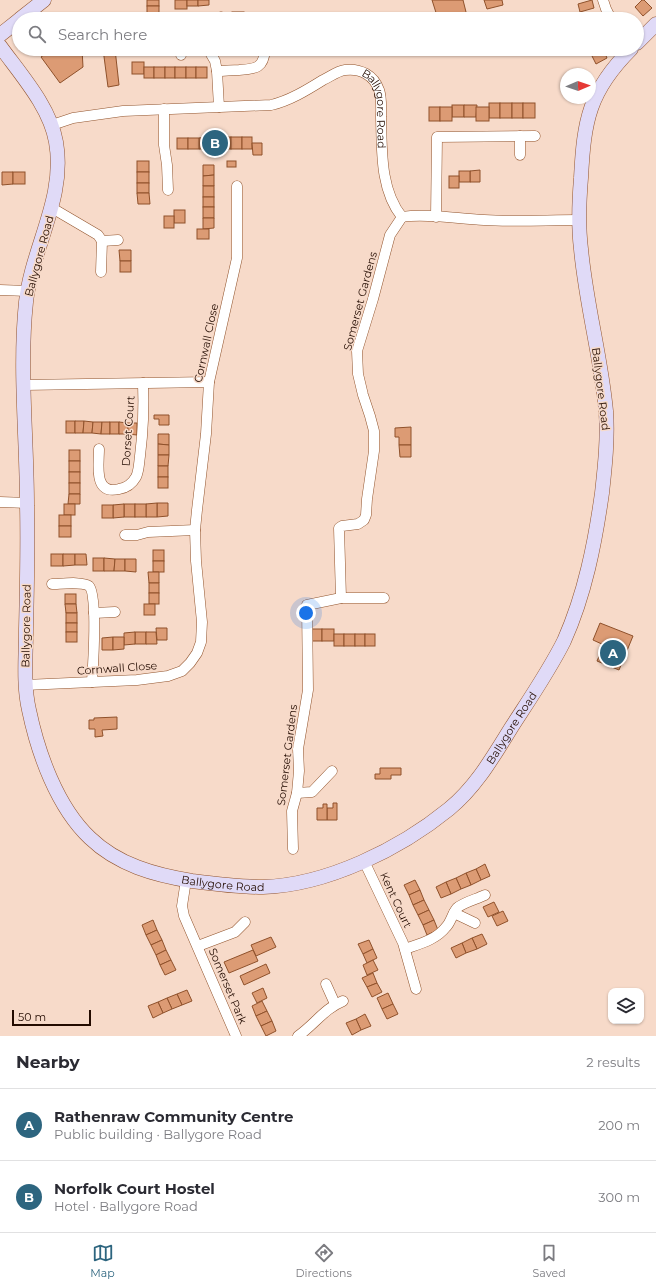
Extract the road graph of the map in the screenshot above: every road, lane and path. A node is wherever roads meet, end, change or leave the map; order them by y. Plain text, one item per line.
1 (44, 0) edge
2 (603, 0) edge
3 (30, 12) edge
4 (608, 12) edge
5 (656, 24) edge
6 (12, 26) edge
7 (0, 35) edge
8 (644, 36) edge
9 (0, 46) edge
10 (212, 56) edge
11 (264, 56) edge
12 (625, 56) edge
13 (217, 71) junction
14 (219, 107) junction
15 (164, 109) junction
16 (52, 125) junction
17 (520, 136) junction
18 (535, 136) dead end
19 (520, 155) dead end
20 (237, 186) dead end
21 (168, 190) dead end
22 (52, 208) junction
23 (436, 217) junction
24 (402, 218) junction
25 (579, 220) junction
26 (118, 240) dead end
27 (102, 241) junction
28 (101, 272) dead end
29 (0, 290) edge
30 (28, 291) junction
31 (209, 382) junction
32 (143, 383) junction
33 (24, 385) junction
34 (100, 450) dead end
35 (0, 502) edge
36 (28, 503) junction
37 (195, 530) junction
38 (125, 535) dead end
39 (52, 584) dead end
40 (341, 598) junction
41 (384, 598) dead end
42 (115, 612) dead end
43 (94, 613) junction
44 (92, 682) junction
45 (25, 685) junction
46 (332, 771) dead end
47 (297, 793) junction
48 (293, 849) dead end
49 (364, 861) junction
50 (186, 880) junction
51 (485, 894) dead end
52 (454, 913) junction
53 (245, 922) dead end
54 (475, 923) dead end
55 (198, 946) junction
56 (405, 949) junction
57 (326, 984) dead end
58 (416, 989) dead end
59 (236, 1036) edge
60 (298, 1036) edge

1 - 3 street
2 - 4 street
5 - 8 street
6 - 7 street
9 - 16 street, Ballygore Road
10 - 13 street
11 - 13 street
12 - 25 street, Ballygore Road
13 - 14 street
14 - 15 street, Ballygore Road
14 - 24 street, Ballygore Road
15 - 16 street, Ballygore Road
15 - 21 street
16 - 22 street, Ballygore Road
17 - 18 street
17 - 19 street
17 - 23 street
20 - 31 street, Cornwall Close
22 - 27 street
22 - 30 street, Ballygore Road
23 - 24 street
23 - 25 street
24 - 40 street, Somerset Gardens
25 - 49 street, Ballygore Road
26 - 27 street
27 - 28 street
29 - 30 street
30 - 33 street, Ballygore Road
31 - 32 street
31 - 37 street, Cornwall Close
32 - 33 street
32 - 34 street, Dorset Court
33 - 36 street, Ballygore Road
35 - 36 street
36 - 45 street, Ballygore Road
37 - 38 street
37 - 44 street, Cornwall Close
39 - 43 street
40 - 41 street
40 - 47 street, Somerset Gardens
42 - 43 street
43 - 44 street
44 - 45 street, Cornwall Close
45 - 50 street, Ballygore Road
46 - 47 street
47 - 48 street, Somerset Gardens
49 - 50 street, Ballygore Road
49 - 56 street, Kent Court
50 - 55 street, Somerset Park
51 - 52 street
52 - 54 street
52 - 56 street
53 - 55 street, Somerset Park
55 - 59 street, Somerset Park
56 - 58 street, Kent Court
57 - 60 street

